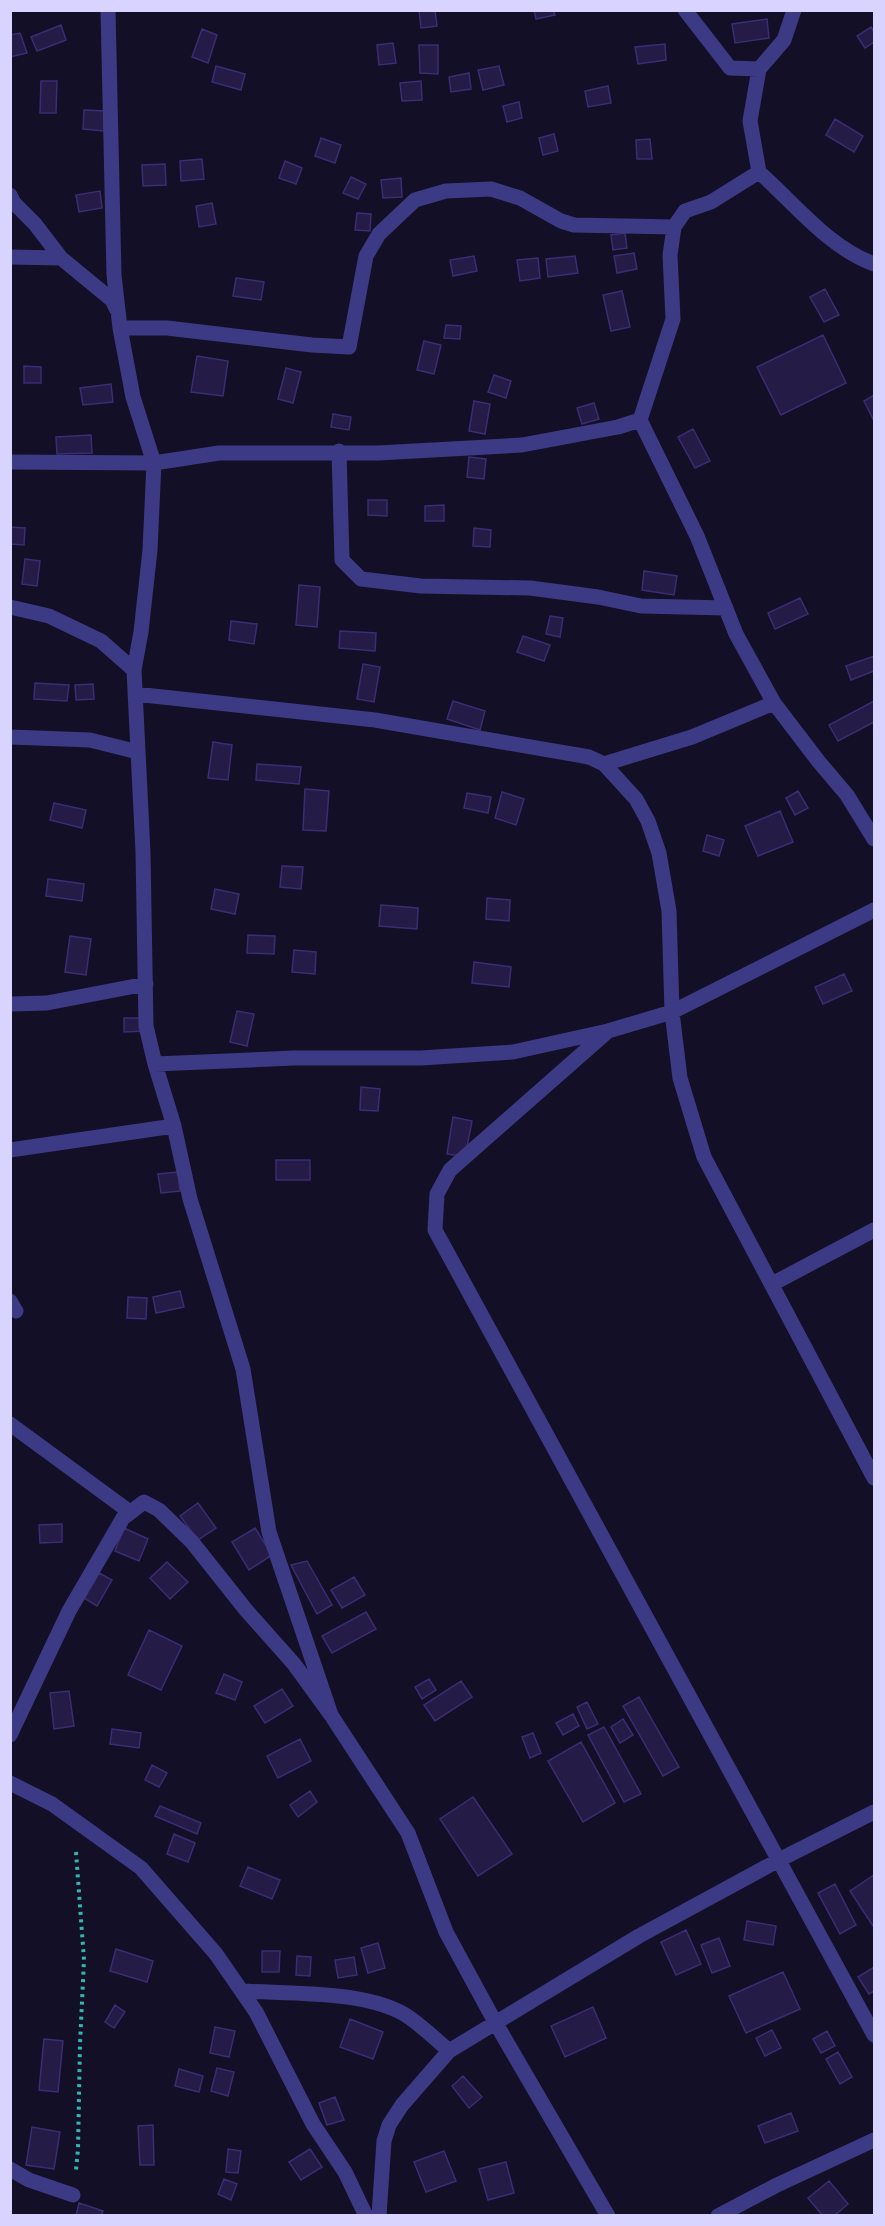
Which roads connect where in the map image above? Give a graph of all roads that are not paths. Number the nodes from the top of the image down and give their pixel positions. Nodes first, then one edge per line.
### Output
1 (108, 10) edge
2 (685, 10) edge
3 (794, 10) edge
4 (759, 69) junction
5 (759, 172) junction
6 (10, 195) edge
7 (674, 227) junction
8 (10, 257) edge
9 (60, 258) junction
10 (874, 264) edge
11 (118, 311) junction
12 (120, 328) junction
13 (639, 420) junction
14 (339, 451) junction
15 (10, 462) edge
16 (154, 463) junction
17 (10, 608) edge
18 (726, 608) junction
19 (135, 670) junction
20 (135, 694) junction
21 (774, 703) junction
22 (10, 737) edge
23 (138, 752) junction
24 (604, 764) junction
25 (874, 839) edge
26 (874, 910) edge
27 (146, 984) junction
28 (10, 1004) edge
29 (672, 1012) junction
30 (608, 1031) junction
31 (155, 1064) junction
32 (174, 1126) junction
33 (10, 1150) edge
34 (874, 1230) edge
35 (772, 1284) junction
36 (10, 1424) edge
37 (874, 1478) edge
38 (130, 1512) junction
39 (331, 1715) junction
40 (10, 1735) edge
41 (10, 1783) edge
42 (874, 1812) edge
43 (779, 1860) junction
44 (242, 1991) junction
45 (495, 2022) junction
46 (874, 2035) edge
47 (449, 2051) junction
48 (874, 2140) edge
49 (10, 2169) edge
50 (73, 2195) road end
51 (366, 2216) edge
52 (378, 2216) edge
53 (608, 2216) edge
54 (718, 2216) edge

1 - 11 street
2 - 4 street
3 - 4 street
4 - 5 street
5 - 7 street
5 - 10 street
6 - 9 street
7 - 12 street
7 - 13 street
8 - 9 street
9 - 11 street
11 - 12 street
12 - 16 street
13 - 14 street
13 - 18 street
14 - 16 street
14 - 18 street
15 - 16 street
16 - 19 street
17 - 19 street
18 - 21 street
19 - 20 street
20 - 23 street
20 - 24 street
21 - 24 street
21 - 25 street
22 - 23 street
23 - 27 street
24 - 29 street
26 - 29 street
27 - 28 street
27 - 31 street
29 - 30 street
29 - 35 street
30 - 31 street
30 - 43 street
31 - 32 street
32 - 33 street
32 - 39 street
34 - 35 street
35 - 37 street
36 - 38 street
38 - 39 street
38 - 40 street
39 - 45 street
41 - 44 street
42 - 43 street
43 - 45 street
43 - 46 street
44 - 47 street
44 - 51 street
45 - 47 street
45 - 53 street
47 - 52 street
48 - 54 street
49 - 50 street

